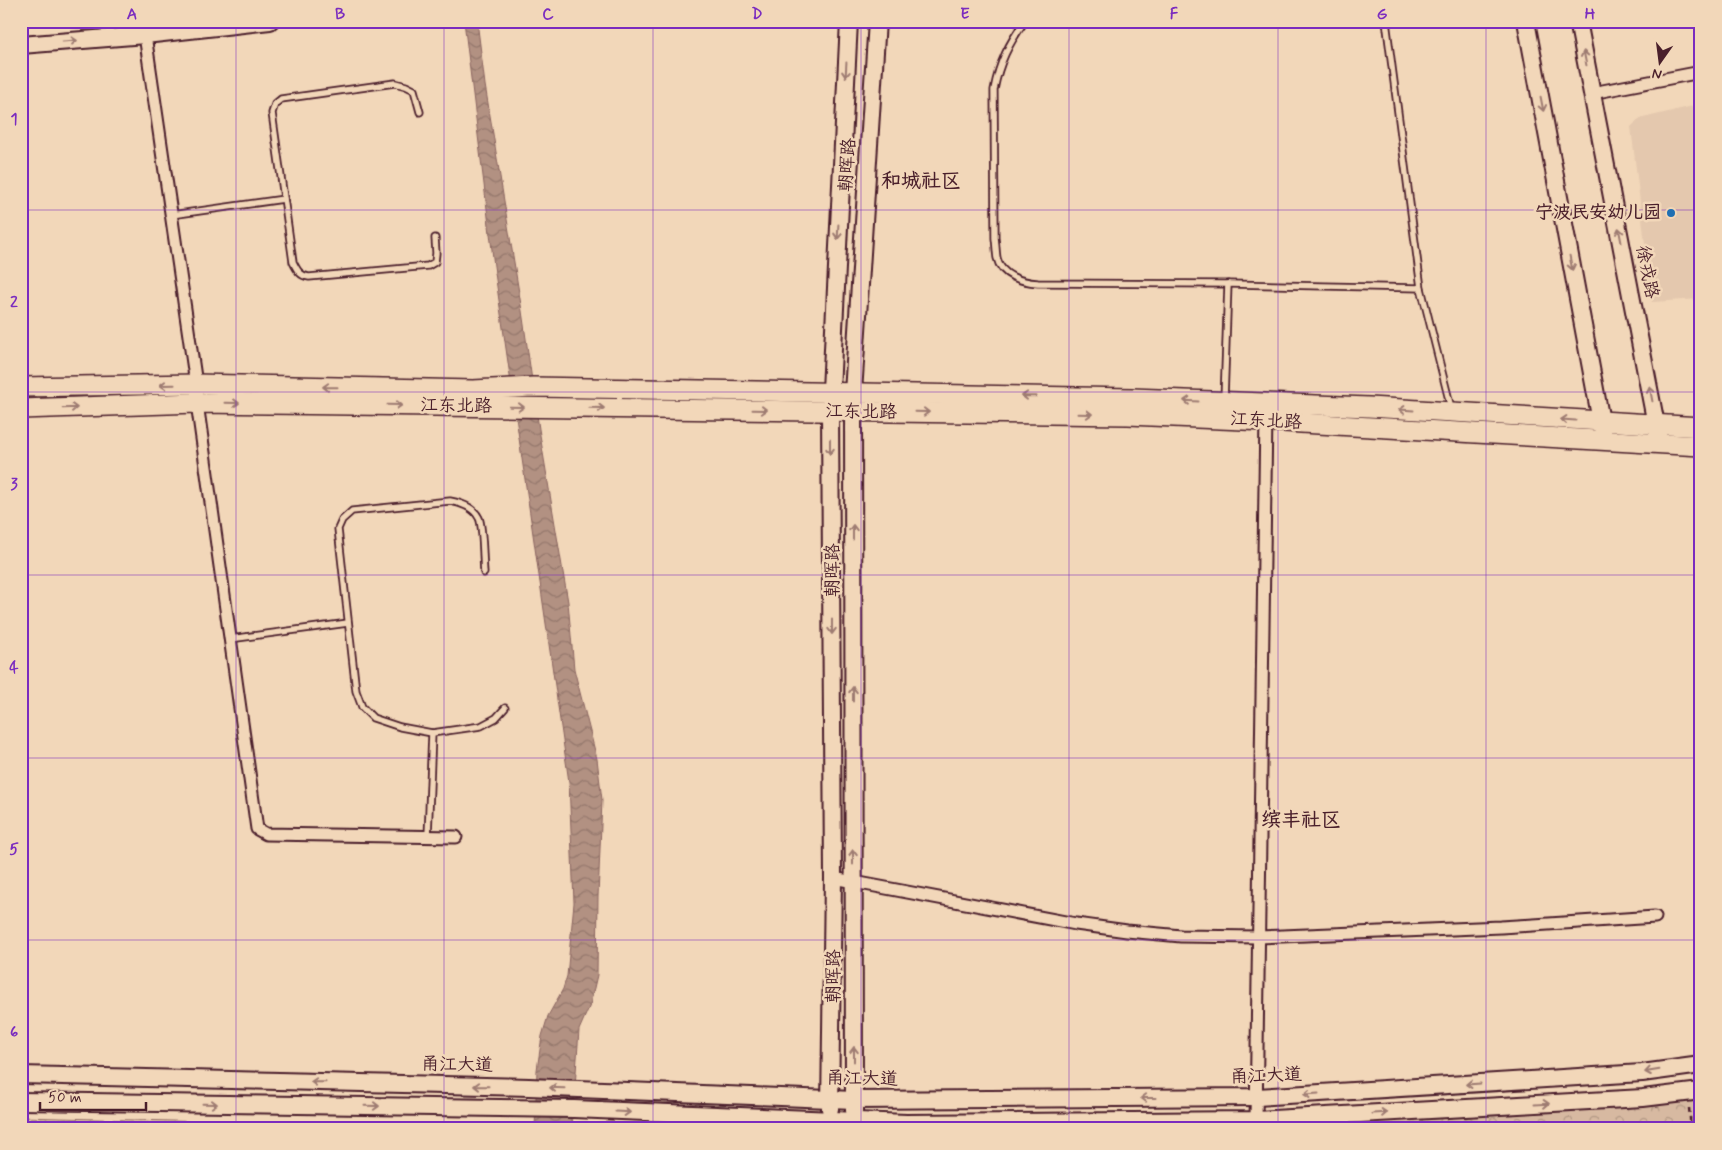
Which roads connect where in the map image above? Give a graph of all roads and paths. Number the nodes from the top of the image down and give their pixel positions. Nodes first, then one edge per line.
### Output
1 (270, 21) edge
2 (849, 21) edge
3 (877, 21) edge
4 (1024, 21) edge
5 (1386, 21) edge
6 (1526, 21) edge
7 (1578, 21) edge
8 (145, 35) junction
9 (21, 45) edge
10 (1701, 72) edge
11 (1592, 94) junction
12 (420, 112) dead end
13 (284, 199) junction
14 (171, 215) junction
15 (435, 238) dead end
16 (1228, 284) junction
17 (1421, 288) junction
18 (196, 384) junction
19 (21, 387) edge
20 (830, 392) junction
21 (853, 393) junction
22 (485, 398) junction
23 (1224, 402) junction
24 (197, 403) junction
25 (21, 409) edge
26 (830, 411) junction
27 (853, 411) junction
28 (1266, 412) junction
29 (1452, 413) junction
30 (1701, 427) edge
31 (1602, 431) junction
32 (1658, 433) junction
33 (1701, 446) edge
34 (484, 574) dead end
35 (348, 623) junction
36 (230, 640) junction
37 (505, 708) dead end
38 (432, 733) junction
39 (428, 837) junction
40 (456, 838) dead end
41 (833, 878) junction
42 (853, 881) junction
43 (1655, 917) dead end
44 (1259, 937) junction
45 (1701, 1065) edge
46 (21, 1075) edge
47 (1694, 1092) edge
48 (1257, 1097) junction
49 (830, 1099) junction
50 (854, 1100) junction
51 (21, 1101) edge
52 (829, 1119) junction
53 (853, 1120) junction
54 (1256, 1120) junction
55 (1691, 1129) edge

1 - 8 main road
2 -> 20 main road, 朝晖路
3 - 21 main road, 朝晖路
4 - 16 lane
5 - 17 lane
6 -> 31 main road
11 -> 7 main road, 徐戎路
9 -> 8 main road
8 - 14 street
10 - 11 street
32 -> 11 main road, 徐戎路
12 - 13 lane
13 - 14 lane
13 - 15 lane
14 - 18 street
16 - 17 lane
16 - 23 lane
17 - 29 lane
18 -> 19 main road, 江东北路
22 -> 18 main road, 江东北路
18 - 24 street
20 - 21 main road, 江东北路
20 - 22 main road, 江东北路
20 - 26 main road, 朝晖路
23 -> 21 main road, 江东北路
21 - 27 main road, 朝晖路
24 -> 22 main road, 江东北路
22 -> 26 main road, 江东北路
23 - 28 main road, 江东北路
25 -> 24 main road, 江东北路
24 - 36 street
26 - 27 main road, 江东北路
26 -> 41 main road, 朝晖路
27 -> 28 main road, 江东北路
42 -> 27 main road, 朝晖路
29 -> 28 main road, 江东北路
28 - 31 main road, 江东北路
28 - 44 street
31 -> 29 main road, 江东北路
30 - 32 main road, 江东北路
31 - 32 main road, 江东北路
32 - 33 main road, 江东北路
34 - 35 lane
35 - 36 lane
35 - 38 lane
36 - 39 street
37 - 38 lane
38 - 39 lane
39 - 40 street
41 - 42 street
41 - 49 main road, 朝晖路
42 - 44 street
50 -> 42 main road, 朝晖路
43 - 44 street
44 - 48 street
45 -> 48 main road, 甬江大道
49 -> 46 main road, 甬江大道
54 -> 47 main road
47 - 55 path
48 -> 50 main road, 甬江大道
48 - 54 street
49 - 50 main road, 甬江大道
49 - 52 main road, 朝晖路
50 - 53 main road, 朝晖路
51 -> 52 main road
52 - 53 main road
53 - 54 main road

